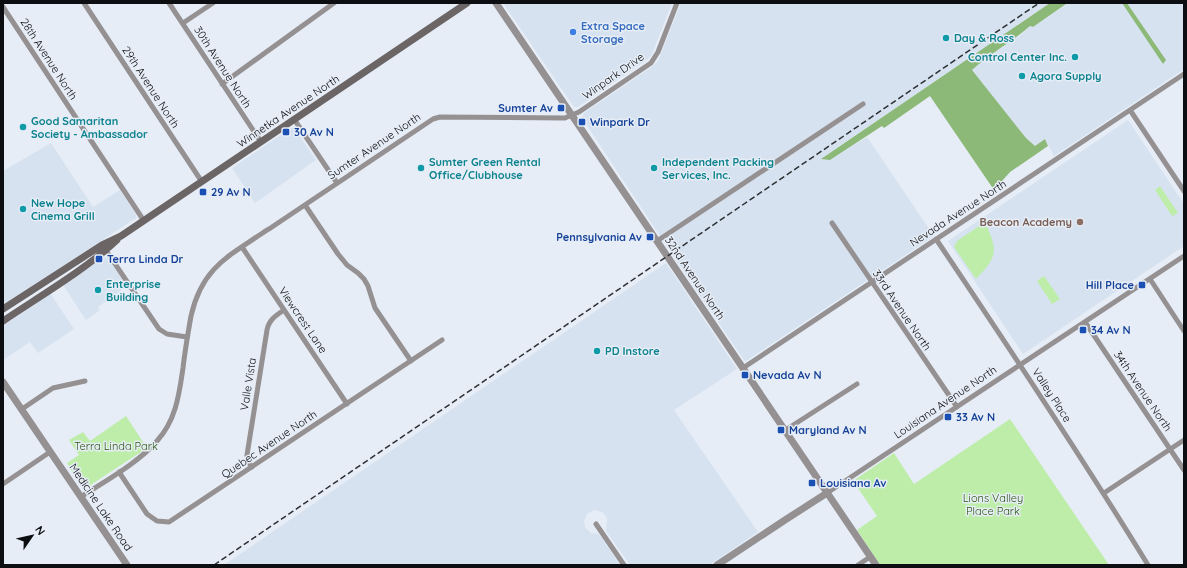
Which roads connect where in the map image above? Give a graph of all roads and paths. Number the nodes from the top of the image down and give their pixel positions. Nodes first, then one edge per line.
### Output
1 (84, 3) edge
2 (169, 3) edge
3 (213, 3) edge
4 (334, 3) edge
5 (467, 3) edge
6 (496, 3) edge
7 (677, 3) edge
8 (3, 7) edge
9 (183, 23) junction
10 (1184, 74) edge
11 (222, 84) junction
12 (863, 104) dead end
13 (1130, 110) junction
14 (572, 115) junction
15 (294, 119) junction
16 (261, 142) junction
17 (202, 182) junction
18 (337, 183) junction
19 (1184, 192) edge
20 (305, 205) junction
21 (144, 221) junction
22 (832, 223) dead end
23 (936, 239) junction
24 (657, 241) junction
25 (242, 247) junction
26 (104, 248) junction
27 (1184, 256) edge
28 (1150, 279) junction
29 (872, 282) junction
30 (3, 309) edge
31 (284, 310) junction
32 (3, 321) edge
33 (1085, 322) junction
34 (1184, 331) edge
35 (187, 337) junction
36 (442, 340) dead end
37 (411, 361) junction
38 (1021, 365) junction
39 (743, 368) junction
40 (85, 381) dead end
41 (3, 382) edge
42 (857, 384) dead end
43 (347, 404) junction
44 (957, 407) junction
45 (22, 409) junction
46 (784, 430) junction
47 (1184, 440) edge
48 (1170, 450) junction
49 (50, 452) junction
50 (252, 467) junction
51 (1184, 470) edge
52 (118, 472) junction
53 (3, 484) edge
54 (1104, 493) junction
55 (827, 494) junction
56 (81, 497) junction
57 (596, 524) dead end
58 (870, 557) junction
59 (126, 565) edge
60 (624, 565) edge
61 (717, 565) edge
62 (858, 565) edge
63 (876, 565) edge
64 (1148, 565) edge

1 - 17 street, 29th Avenue North
2 - 9 street, 30th Avenue North
3 - 9 street
4 - 11 street
5 - 15 main road, Winnetka Avenue North
6 - 14 street, 32nd Avenue North
7 - 14 street, Winpark Drive
8 - 21 street, 28th Avenue North
9 - 11 street, 30th Avenue North
10 - 13 street, Nevada Avenue North
11 - 16 street, 30th Avenue North
12 - 24 street
13 - 19 street
13 - 23 street, Nevada Avenue North
14 - 18 street, Sumter Avenue North
14 - 24 street, 32nd Avenue North
15 - 16 main road, Winnetka Avenue North
15 - 18 street
16 - 17 main road, Winnetka Avenue North
17 - 21 main road, Winnetka Avenue North
18 - 20 street, Sumter Avenue North
20 - 25 street, Sumter Avenue North
20 - 37 street
21 - 26 main road, Winnetka Avenue North
22 - 29 street, 33rd Avenue North
23 - 29 street, Nevada Avenue North
23 - 38 street, Valley Place
24 - 39 street, 32nd Avenue North
25 - 31 street, Viewcrest Lane
25 - 35 street, Sumter Avenue North
26 - 30 main road, Winnetka Avenue North
26 - 32 main road, Winnetka Avenue North
26 - 35 street
27 - 28 street, Louisiana Avenue North
28 - 33 street, Louisiana Avenue North
28 - 34 street
29 - 39 street, Nevada Avenue North
29 - 44 street, 33rd Avenue North
31 - 43 street, Viewcrest Lane
31 - 50 street, Valle Vista
33 - 38 street, Louisiana Avenue North
33 - 48 street, 34th Avenue North
35 - 52 street, Sumter Avenue North
36 - 37 street, Quebec Avenue North
37 - 43 street, Quebec Avenue North
38 - 44 street, Louisiana Avenue North
38 - 54 street, Valley Place
39 - 46 street, 32nd Avenue North
40 - 45 street
41 - 45 street, Medicine Lake Road
42 - 46 street
43 - 50 street, Quebec Avenue North
44 - 55 street, Louisiana Avenue North
45 - 49 street, Medicine Lake Road
46 - 55 street, 32nd Avenue North
47 - 48 street
48 - 51 street, 34th Avenue North
48 - 54 street
49 - 53 street
49 - 56 street, Medicine Lake Road
50 - 52 street, Quebec Avenue North
52 - 56 street, Sumter Avenue North
54 - 64 street, Valley Place
55 - 58 street, 32nd Avenue North
55 - 61 street, Louisiana Avenue North
56 - 59 street, Medicine Lake Road
57 - 60 street
58 - 62 street
58 - 63 street, 32nd Avenue North

